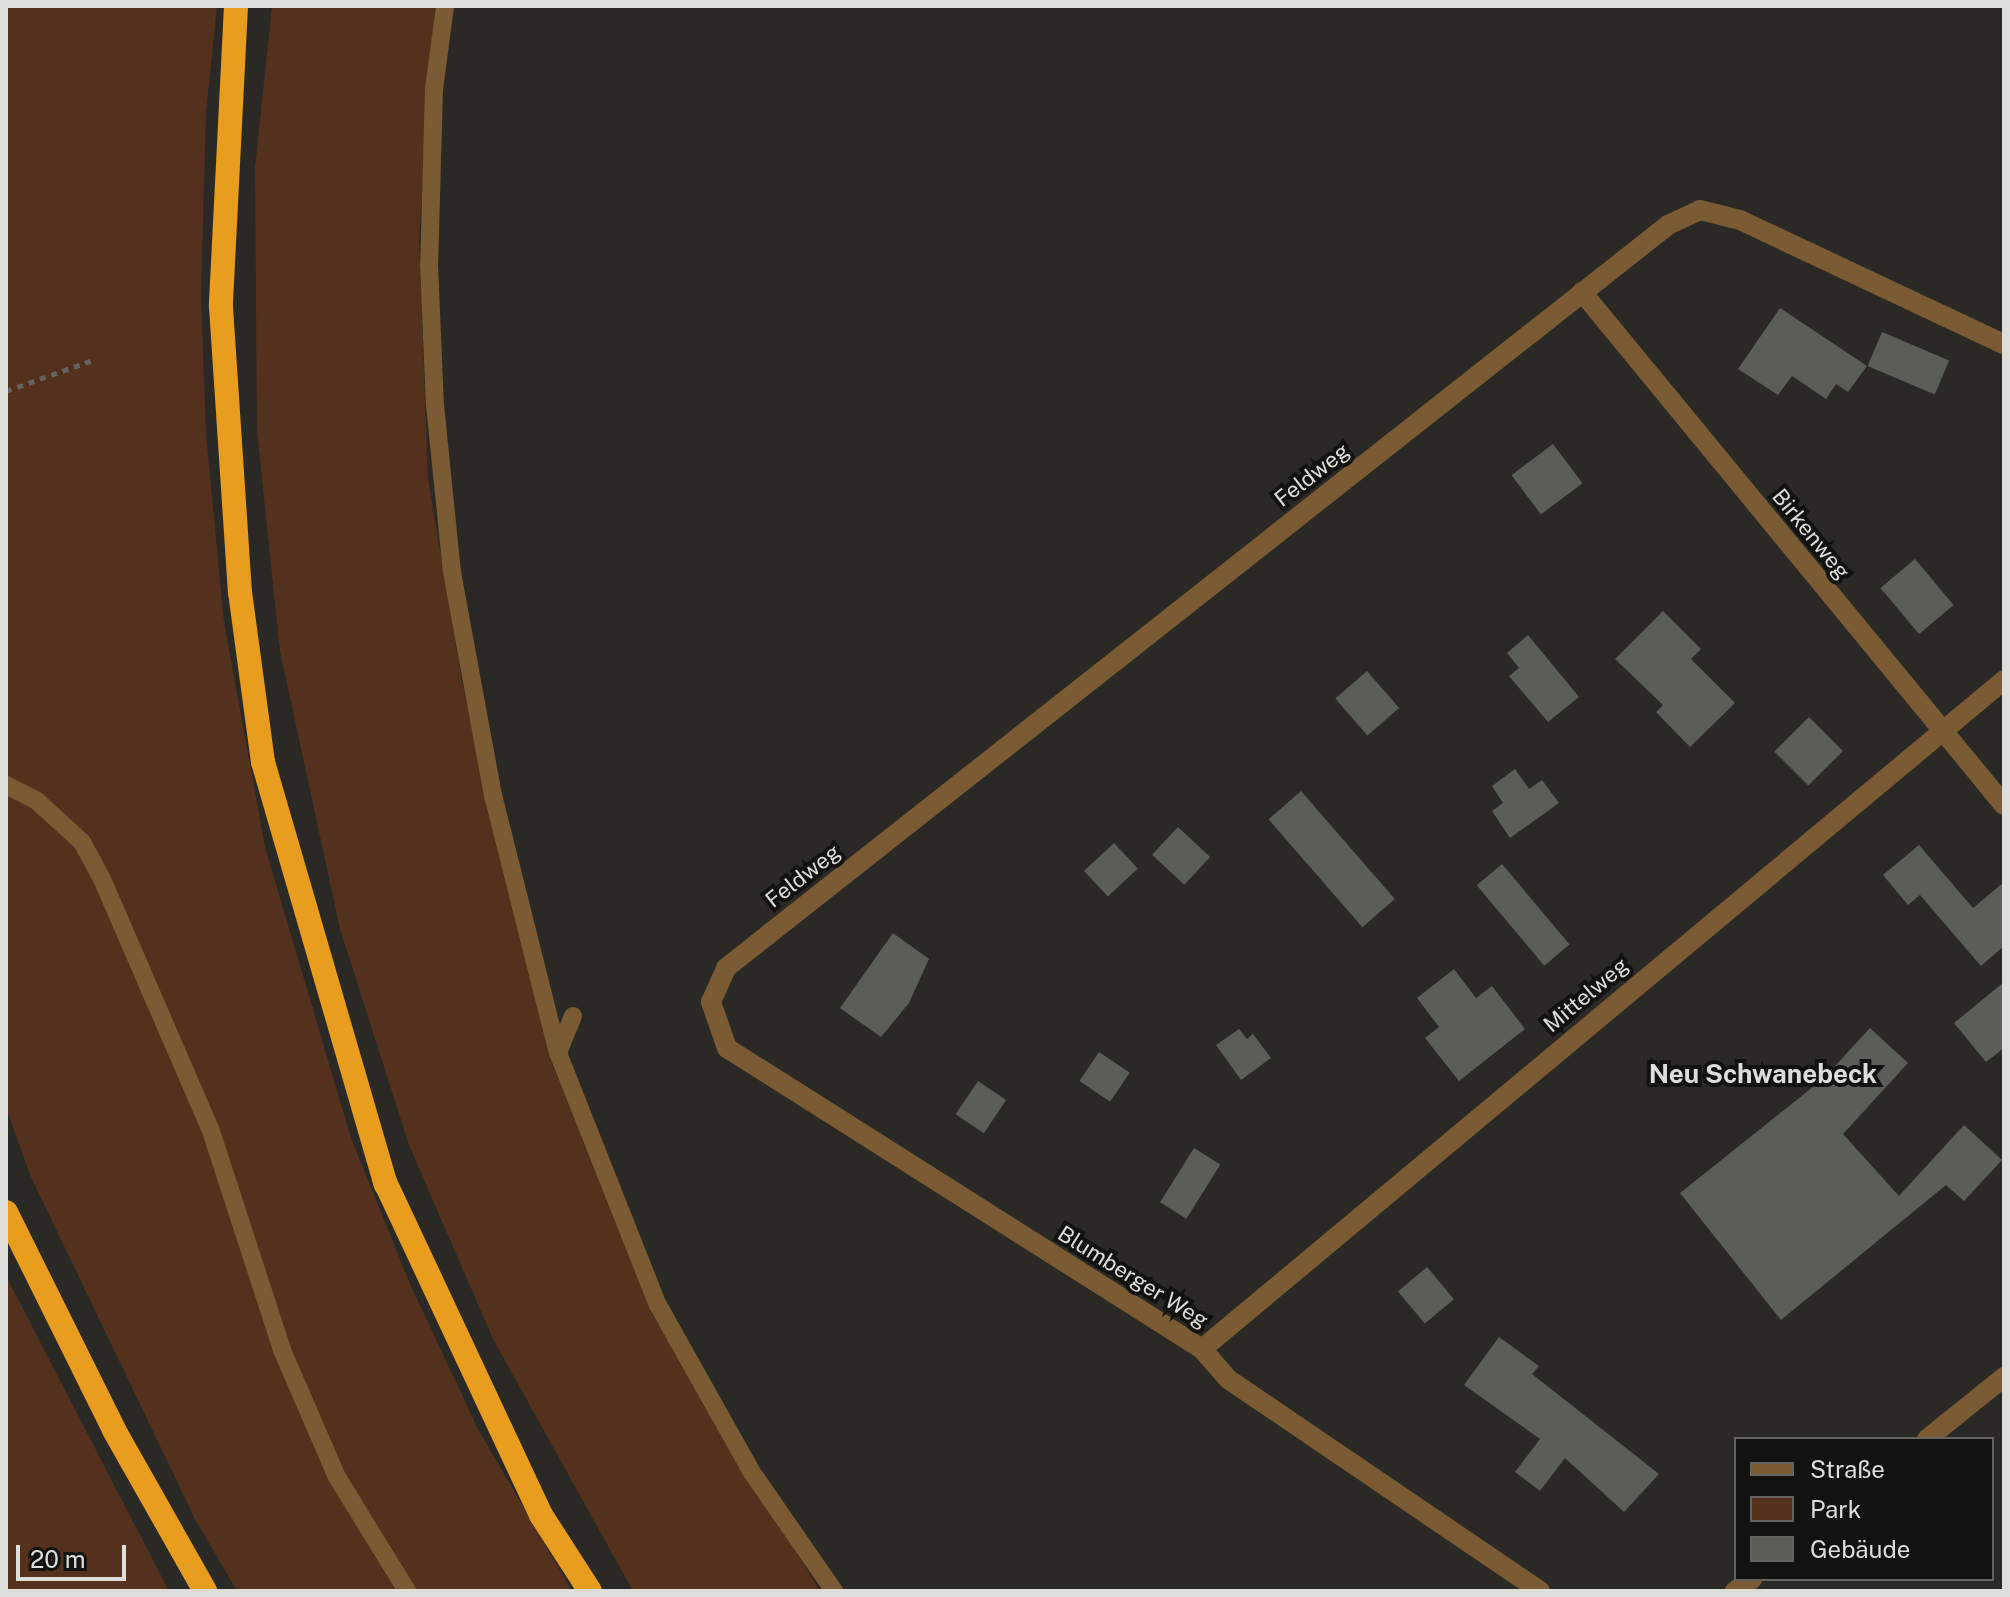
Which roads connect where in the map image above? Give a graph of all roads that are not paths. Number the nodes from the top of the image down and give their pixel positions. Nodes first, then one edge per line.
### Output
1 (236, 6) edge
2 (445, 6) edge
3 (1582, 292) junction
4 (2004, 344) edge
5 (2004, 680) edge
6 (1939, 730) junction
7 (6, 785) edge
8 (2004, 805) edge
9 (711, 1002) joint
10 (573, 1016) dead end
11 (558, 1053) junction
12 (6, 1212) edge
13 (1202, 1349) junction
14 (2004, 1377) edge
15 (1929, 1437) edge
16 (205, 1591) edge
17 (407, 1591) edge
18 (590, 1591) edge
19 (834, 1591) edge
20 (1540, 1591) edge

1 - 18 highway
2 - 11 lane
3 - 4 street, Feldweg
3 - 6 street, Birkenweg
3 - 9 street, Feldweg
5 - 6 street, Mittelweg
6 - 8 street, Birkenweg
6 - 13 street, Mittelweg
7 - 17 lane
9 - 13 street, Blumberger Weg
10 - 11 lane
11 - 19 lane
12 - 16 highway
13 - 20 street, Blumberger Weg
14 - 15 street

